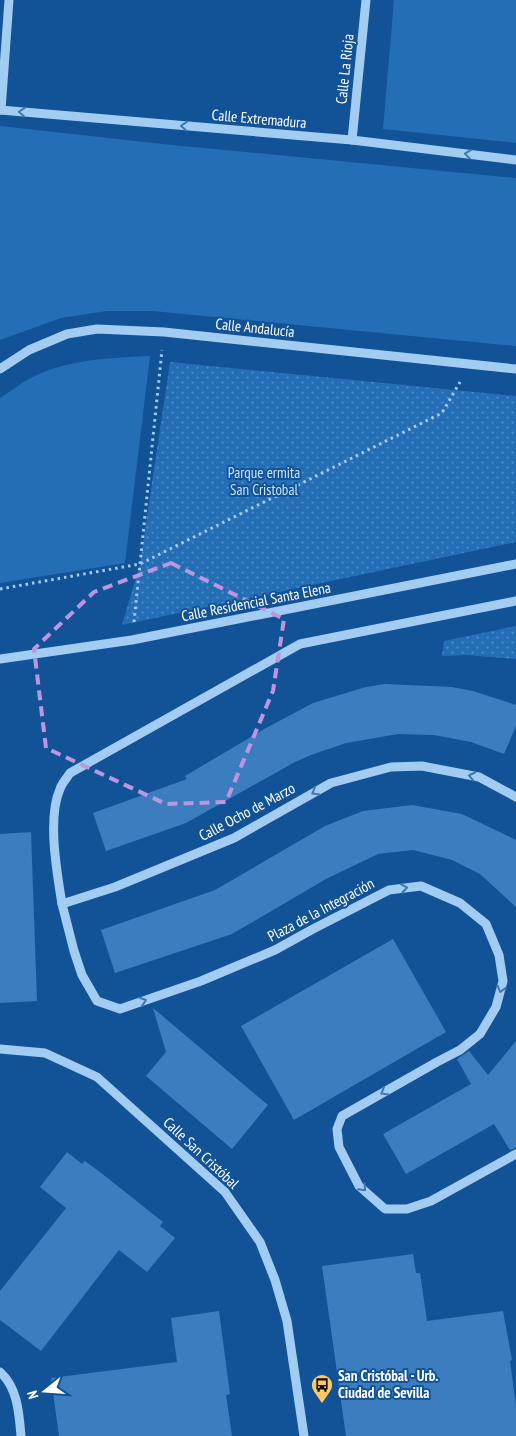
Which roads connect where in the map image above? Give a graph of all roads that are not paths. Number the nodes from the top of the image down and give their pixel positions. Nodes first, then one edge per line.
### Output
1 (9, 0) edge
2 (366, 0) edge
3 (0, 110) edge
4 (352, 140) junction
5 (516, 160) edge
6 (0, 369) edge
7 (516, 369) edge
8 (516, 564) edge
9 (516, 601) edge
10 (0, 659) edge
11 (516, 796) edge
12 (62, 904) junction
13 (0, 1049) edge
14 (516, 1154) edge
15 (0, 1372) edge
16 (21, 1436) edge
17 (304, 1436) edge

1 - 3 street
2 - 4 street, Calle La Rioja
4 -> 3 street, Calle Extremadura
5 -> 4 street, Calle Extremadura
6 - 7 street, Calle Andalucía
8 - 10 street, Calle Residencial Santa Elena
9 - 12 street
11 -> 12 street, Calle Ocho de Marzo
12 -> 14 street, Plaza de la Integración
13 - 17 street, Calle San Cristóbal
15 - 16 street

